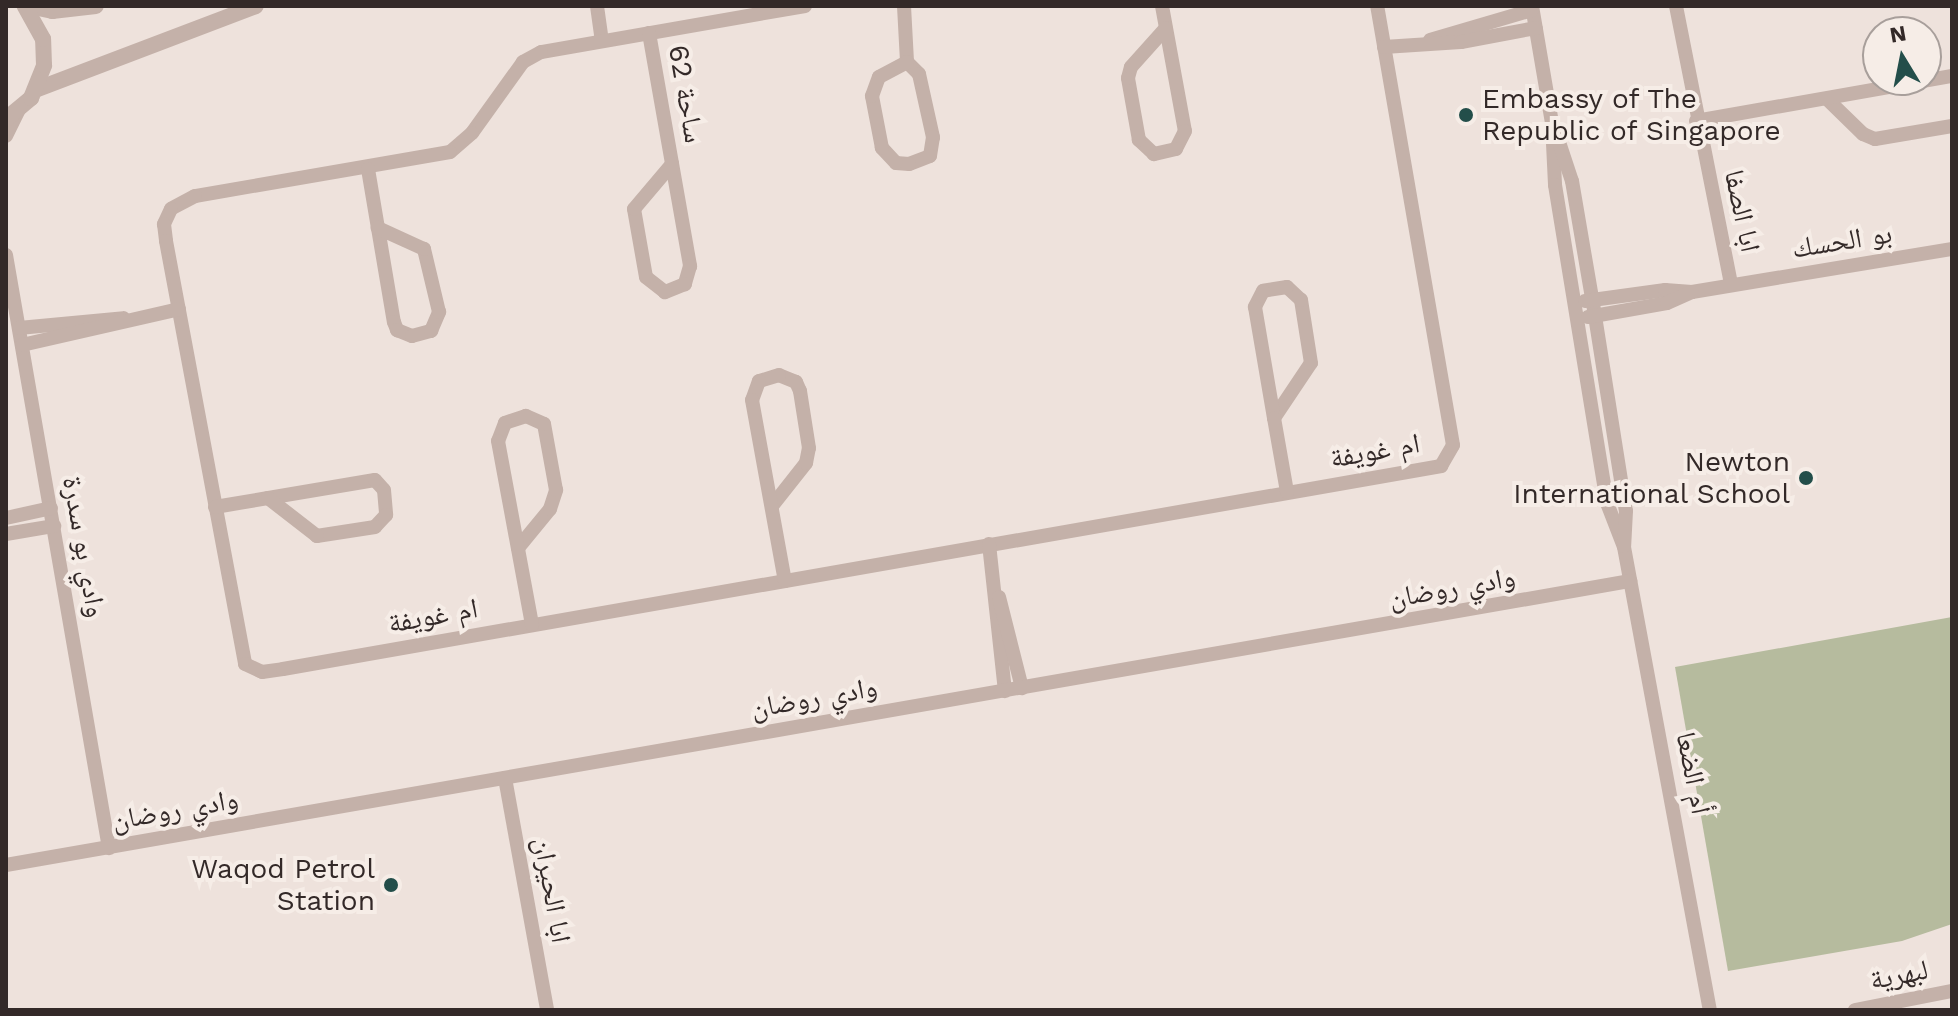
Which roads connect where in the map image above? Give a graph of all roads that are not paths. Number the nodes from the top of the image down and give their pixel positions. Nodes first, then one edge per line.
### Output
1 (27, 6) edge
2 (96, 6) edge
3 (256, 6) edge
4 (597, 6) edge
5 (805, 6) edge
6 (904, 6) edge
7 (1162, 6) edge
8 (1377, 6) edge
9 (1676, 6) edge
10 (1532, 8) edge
11 (772, 9) edge
12 (1166, 28) junction
13 (1536, 28) junction
14 (649, 33) junction
15 (1429, 40) junction
16 (602, 41) junction
17 (1384, 47) junction
18 (907, 62) junction
19 (1952, 76) edge
20 (35, 90) junction
21 (1827, 99) junction
22 (12, 115) edge
23 (1696, 121) junction
24 (1552, 123) junction
25 (1952, 126) edge
26 (6, 136) edge
27 (672, 164) junction
28 (368, 169) junction
29 (378, 228) junction
30 (1952, 249) edge
31 (6, 255) edge
32 (1731, 285) junction
33 (1692, 292) junction
34 (1592, 300) junction
35 (1575, 302) junction
36 (179, 309) junction
37 (1595, 316) junction
38 (129, 319) junction
39 (1578, 319) junction
40 (19, 328) junction
41 (22, 345) junction
42 (1274, 418) junction
43 (1287, 492) junction
44 (268, 498) junction
45 (772, 506) junction
46 (215, 507) junction
47 (51, 508) junction
48 (6, 518) edge
49 (54, 526) junction
50 (6, 534) edge
51 (989, 544) junction
52 (1624, 547) junction
53 (518, 548) junction
54 (785, 581) junction
55 (1630, 581) junction
56 (997, 593) junction
57 (532, 625) junction
58 (1022, 688) junction
59 (1005, 691) junction
60 (505, 778) junction
61 (109, 848) junction
62 (6, 865) edge
63 (1952, 991) edge
64 (547, 1010) edge
65 (1710, 1010) edge
66 (1855, 1010) edge

1 - 2 street
1 - 20 street
3 - 20 street
4 - 16 street
5 - 11 street, ام غويفة
6 - 18 street
7 - 12 street
8 - 17 street, ام غويفة
9 - 23 street, ابا الصفا
10 - 13 street, أم الضعا
10 - 15 street
11 - 14 street, ام غويفة
12 - 12 street
13 - 15 street
13 - 24 street, أم الضعا
14 - 16 street, ام غويفة
14 - 27 street, ساحة 62
15 - 17 street
16 - 28 street, ام غويفة
17 - 43 street, ام غويفة
18 - 18 street
19 - 21 street
20 - 22 street
21 - 23 street
21 - 25 street
22 - 26 street
23 - 32 street, ابا الصفا
24 - 34 street, أم الضعا
24 - 35 street, أم الضعا
27 - 27 street, ساحة 62
28 - 29 street
28 - 36 street, ام غويفة
29 - 29 street
30 - 32 street, بو الحسك
31 - 40 street, وادي بو سدرة
32 - 33 street, بو الحسك
33 - 34 street, بو الحسك
33 - 37 street, بو الحسك
34 - 35 street, بو الحسك
34 - 37 street, أم الضعا
35 - 39 street, أم الضعا
36 - 38 street
36 - 46 street, ام غويفة
37 - 39 street, بو الحسك
37 - 52 street, أم الضعا
38 - 40 street
38 - 41 street
39 - 52 street, أم الضعا
40 - 41 street, وادي بو سدرة
41 - 47 street, وادي بو سدرة
42 - 42 street
42 - 43 street
43 - 51 street, ام غويفة
44 - 44 street
44 - 46 street
45 - 45 street
45 - 54 street
46 - 57 street, ام غويفة
47 - 48 street
47 - 49 street, وادي بو سدرة
49 - 50 street
49 - 61 street, وادي بو سدرة
51 - 54 street, ام غويفة
51 - 56 street
52 - 55 street, أم الضعا
53 - 53 street
53 - 57 street
54 - 57 street, ام غويفة
55 - 58 street, وادي روضان
55 - 65 street, أم الضعا
56 - 58 street
56 - 59 street
58 - 59 street, وادي روضان
59 - 60 street, وادي روضان
60 - 61 street, وادي روضان
60 - 64 street, ابا الحيران
61 - 62 street, وادي روضان
63 - 66 street, لبهرية

